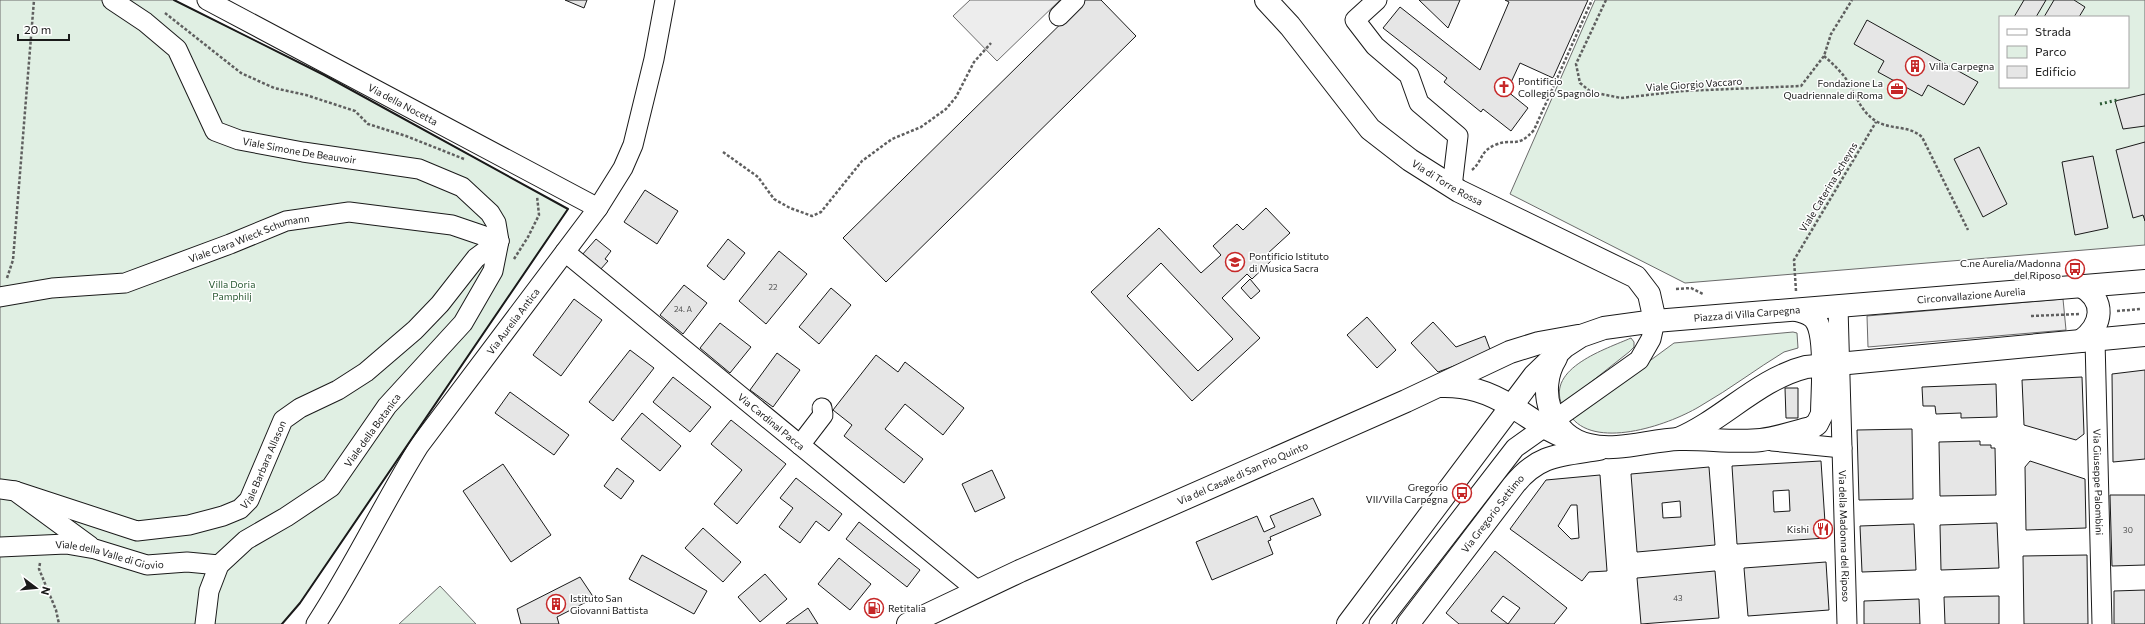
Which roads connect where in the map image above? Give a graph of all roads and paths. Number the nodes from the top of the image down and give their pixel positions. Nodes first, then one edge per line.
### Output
1 (34, 0) edge
2 (112, 0) edge
3 (207, 0) edge
4 (665, 0) edge
5 (1075, 0) edge
6 (1266, 0) edge
7 (1377, 0) edge
8 (1592, 0) edge
9 (1606, 0) edge
10 (1852, 0) edge
11 (159, 9) dead end
12 (1059, 16) dead end
13 (992, 43) dead end
14 (1824, 56) junction
15 (1876, 122) junction
16 (723, 152) dead end
17 (471, 162) dead end
18 (1455, 189) junction
19 (532, 193) dead end
20 (598, 208) junction
21 (1968, 230) dead end
22 (499, 241) junction
23 (565, 252) junction
24 (504, 262) junction
25 (6, 279) dead end
26 (2145, 281) edge
27 (2081, 286) junction
28 (1676, 289) dead end
29 (1703, 294) dead end
30 (0, 297) edge
31 (1838, 307) junction
32 (2141, 309) dead end
33 (1797, 310) junction
34 (2110, 312) dead end
35 (2083, 314) dead end
36 (2031, 316) dead end
37 (1655, 321) junction
38 (2145, 335) edge
39 (1572, 341) junction
40 (2088, 341) junction
41 (1831, 363) junction
42 (1440, 386) junction
43 (1511, 406) junction
44 (822, 408) dead end
45 (1549, 424) junction
46 (1678, 439) junction
47 (1761, 440) junction
48 (800, 445) junction
49 (1606, 447) junction
50 (1842, 448) junction
51 (7, 490) edge
52 (46, 545) junction
53 (0, 547) edge
54 (95, 549) junction
55 (219, 565) junction
56 (978, 591) junction
57 (58, 624) edge
58 (205, 624) edge
59 (316, 624) edge
60 (908, 624) edge
61 (1348, 624) edge
62 (1378, 624) edge
63 (1408, 624) edge
64 (1847, 624) edge
65 (2102, 624) edge

1 - 25 path
2 - 22 street, Viale Simone De Beauvoir
3 - 20 street, Via della Nocetta
4 - 20 street, Via Aurelia Antica
5 - 12 street
6 - 18 main road, Via di Torre Rossa
7 - 18 street
8 - 18 path
9 - 14 path, Viale Giorgio Vaccaro
10 - 14 path, Viale Giorgio Vaccaro
11 - 17 path
13 - 16 path
14 - 15 path
15 - 21 path
15 - 33 path, Viale Caterina Scheyns
18 - 37 main road, Via di Torre Rossa
19 - 24 path
20 - 23 street, Via Aurelia Antica
22 - 24 street, Viale Simone De Beauvoir
22 - 30 street, Viale Clara Wieck Schumann
22 - 51 street, Viale Barbara Allason
23 - 48 street, Via Cardinal Pacca
23 - 59 street, Via Aurelia Antica
24 - 55 street, Viale della Botanica
26 - 27 main road, Circonvallazione Aurelia
27 - 31 main road, Circonvallazione Aurelia
27 - 40 main road
28 - 29 path
31 - 33 main road, Circonvallazione Aurelia
31 - 41 street, Piazza di Villa Carpegna
32 - 34 path
33 - 37 main road, Piazza di Villa Carpegna
33 - 41 main road, Piazza di Villa Carpegna
35 - 36 path
37 - 39 main road, Piazza di Villa Carpegna
37 - 45 street
38 - 40 main road
39 - 42 main road, Via del Casale di San Pio Quinto
39 - 43 main road, Piazza di Villa Carpegna
39 - 45 main road
40 - 41 main road
40 - 65 street, Via Giuseppe Palombini
41 - 46 main road, Piazza di Villa Carpegna
41 - 47 main road, Piazza di Villa Carpegna
41 - 50 street, Piazza di Villa Carpegna
42 - 43 main road, Piazza di Villa Carpegna
42 - 56 main road, Via del Casale di San Pio Quinto
43 - 45 main road, Piazza di Villa Carpegna
43 - 61 main road
44 - 48 street
45 - 49 main road, Piazza di Villa Carpegna
45 - 62 street
46 - 47 main road, Piazza di Villa Carpegna
46 - 49 main road, Piazza di Villa Carpegna
47 - 50 street, Piazza di Villa Carpegna
48 - 56 street, Via Cardinal Pacca
49 - 63 main road, Via Gregorio Settimo
50 - 64 street, Via della Madonna del Riposo
51 - 54 street
52 - 53 street, Viale della Valle di Giovio
52 - 54 street, Viale della Valle di Giovio
52 - 57 path
54 - 55 street, Viale della Valle di Giovio
55 - 58 street
56 - 60 main road, Via del Casale di San Pio Quinto

